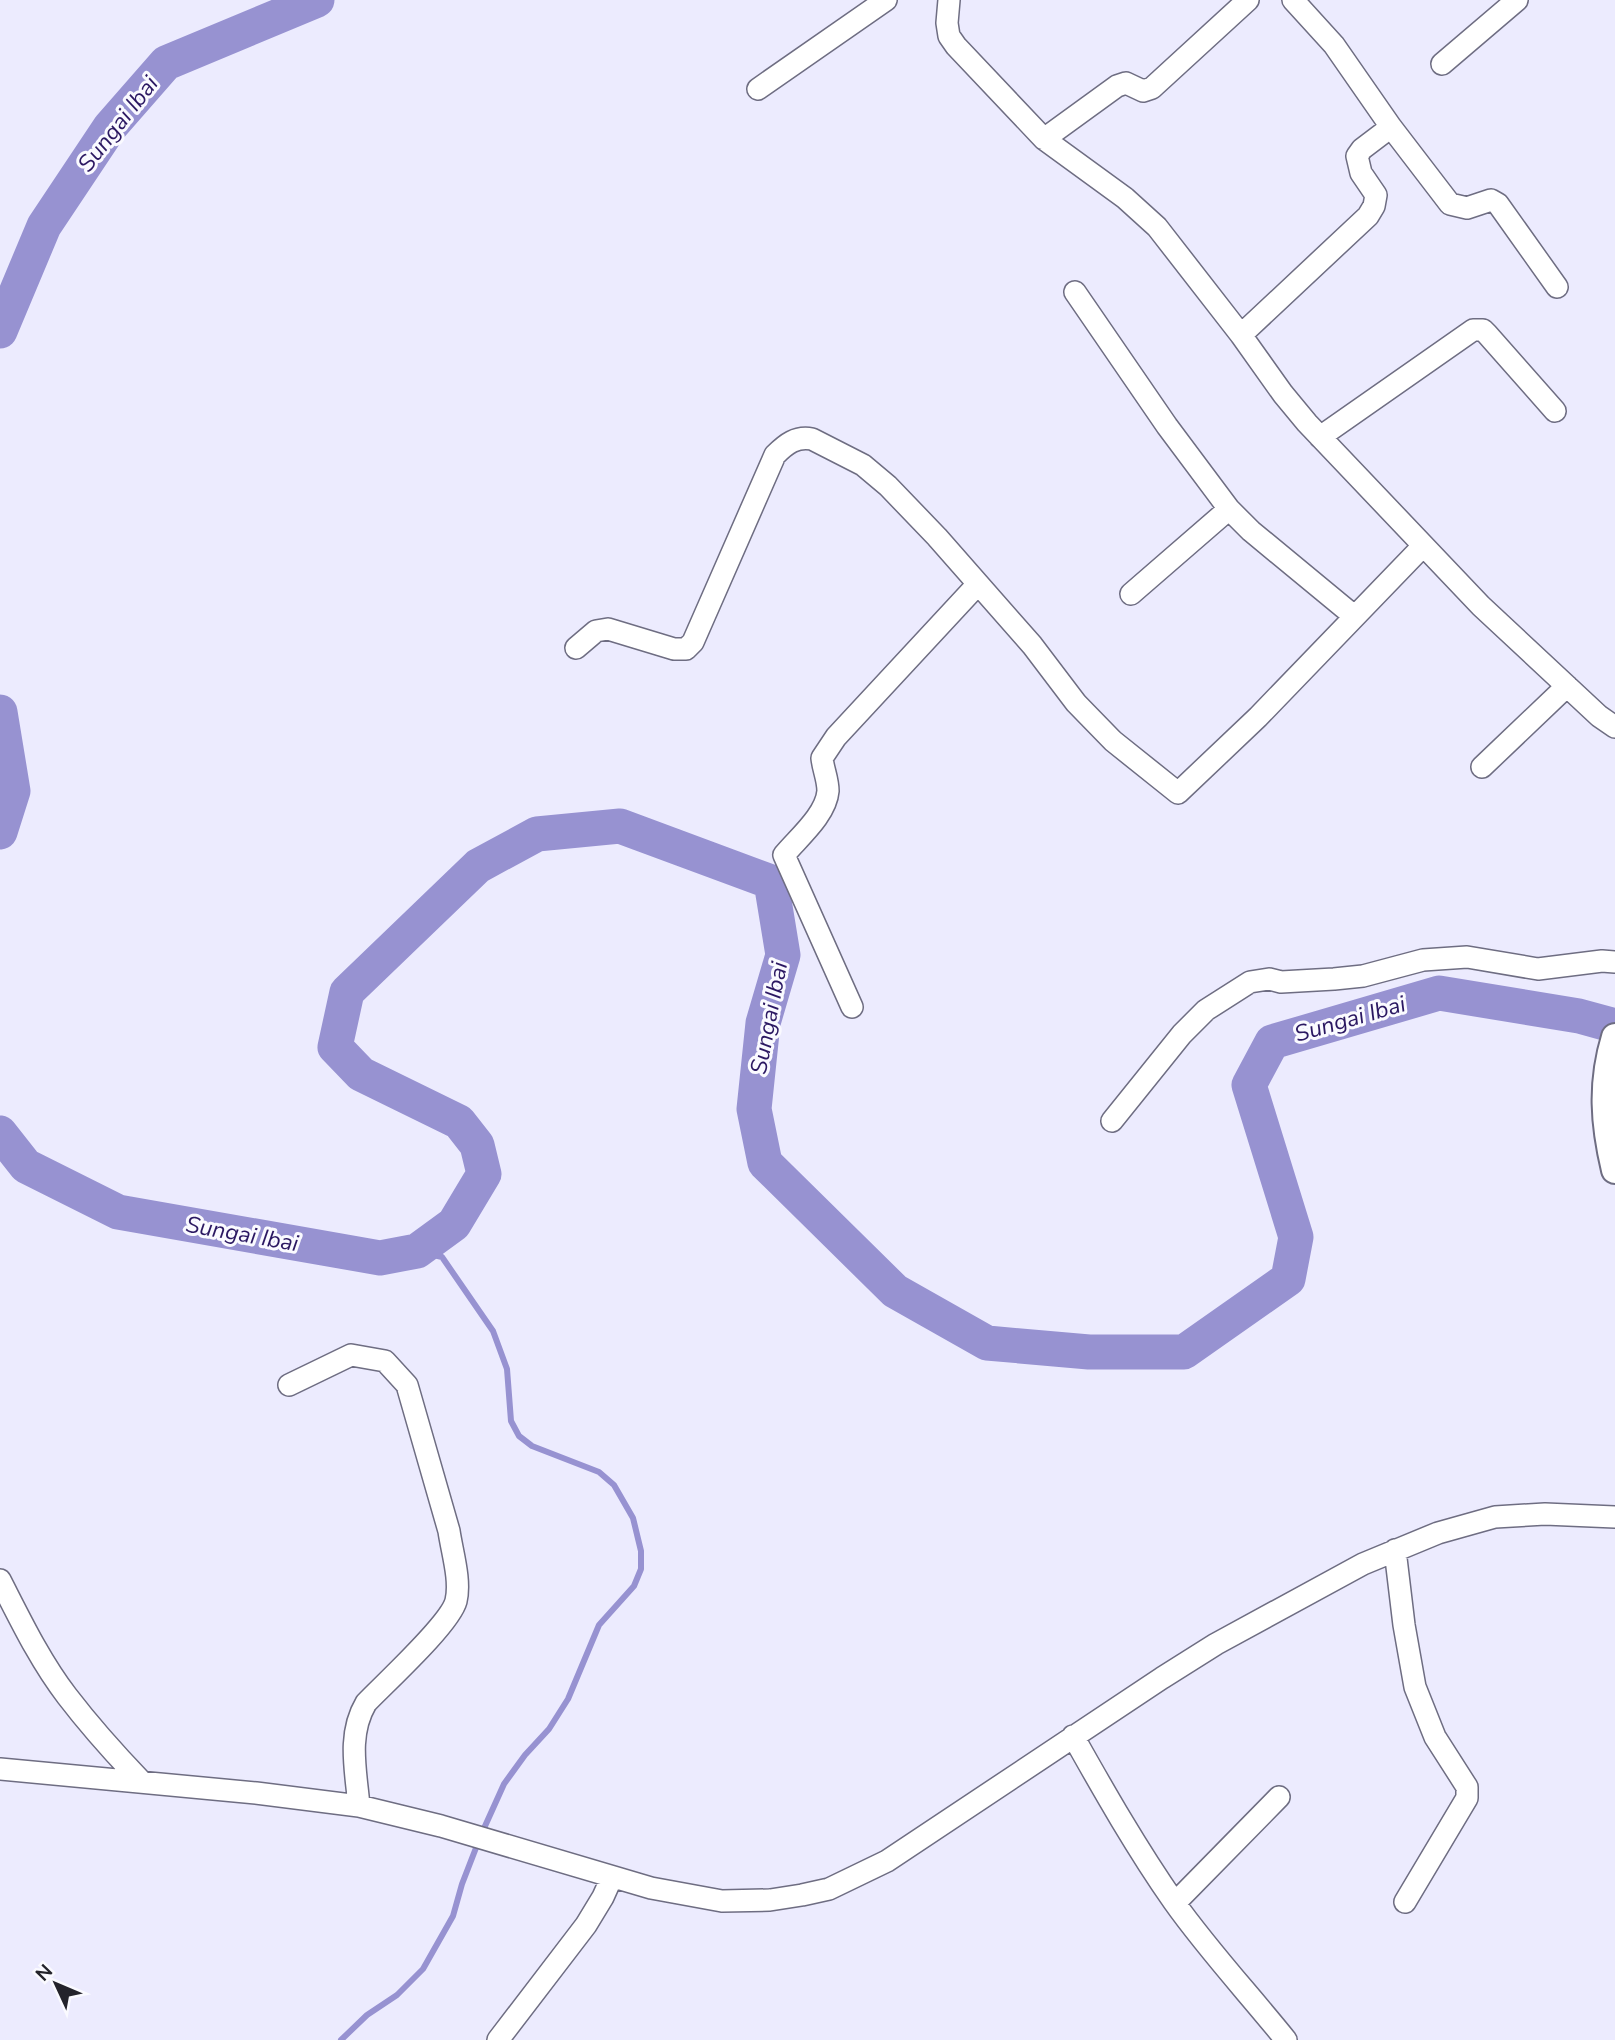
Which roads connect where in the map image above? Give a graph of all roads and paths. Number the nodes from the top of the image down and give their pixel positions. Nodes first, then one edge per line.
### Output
1 (886, 0) edge
2 (948, 0) edge
3 (1248, 0) edge
4 (1293, 0) edge
5 (1517, 0) edge
6 (1442, 64) dead end
7 (758, 89) dead end
8 (1391, 127) junction
9 (1044, 139) junction
10 (1558, 288) dead end
11 (1075, 292) dead end
12 (1241, 335) junction
13 (1555, 411) dead end
14 (1320, 437) junction
15 (1229, 509) junction
16 (1423, 546) junction
17 (978, 584) junction
18 (1131, 594) dead end
19 (1354, 616) junction
20 (576, 648) dead end
21 (1567, 686) junction
22 (1615, 726) edge
23 (1482, 767) dead end
24 (1615, 962) edge
25 (852, 1007) dead end
26 (1611, 1049) edge
27 (1112, 1121) dead end
28 (1615, 1170) edge
29 (289, 1385) dead end
30 (1615, 1517) edge
31 (1395, 1550) junction
32 (0, 1580) edge
33 (1073, 1736) junction
34 (0, 1769) edge
35 (141, 1782) junction
36 (1279, 1797) dead end
37 (359, 1806) junction
38 (612, 1877) junction
39 (1405, 1902) dead end
40 (1175, 1903) junction
41 (498, 2040) edge
42 (1286, 2040) edge

1 - 7 street
2 - 9 street
3 - 9 street
4 - 8 street
5 - 6 street
8 - 10 street
8 - 12 street
9 - 12 street
11 - 15 street
12 - 14 street
13 - 14 street
14 - 16 street
15 - 18 street
15 - 19 street
16 - 19 street
16 - 21 street
17 - 19 street
17 - 20 street
17 - 25 street
21 - 22 street
21 - 23 street
24 - 27 street
26 - 28 main road
29 - 37 street
30 - 31 street
31 - 33 street
31 - 39 street
32 - 35 street
33 - 38 street
33 - 40 street
34 - 35 street
35 - 37 street
36 - 40 street
37 - 38 street
38 - 41 street
40 - 42 street

